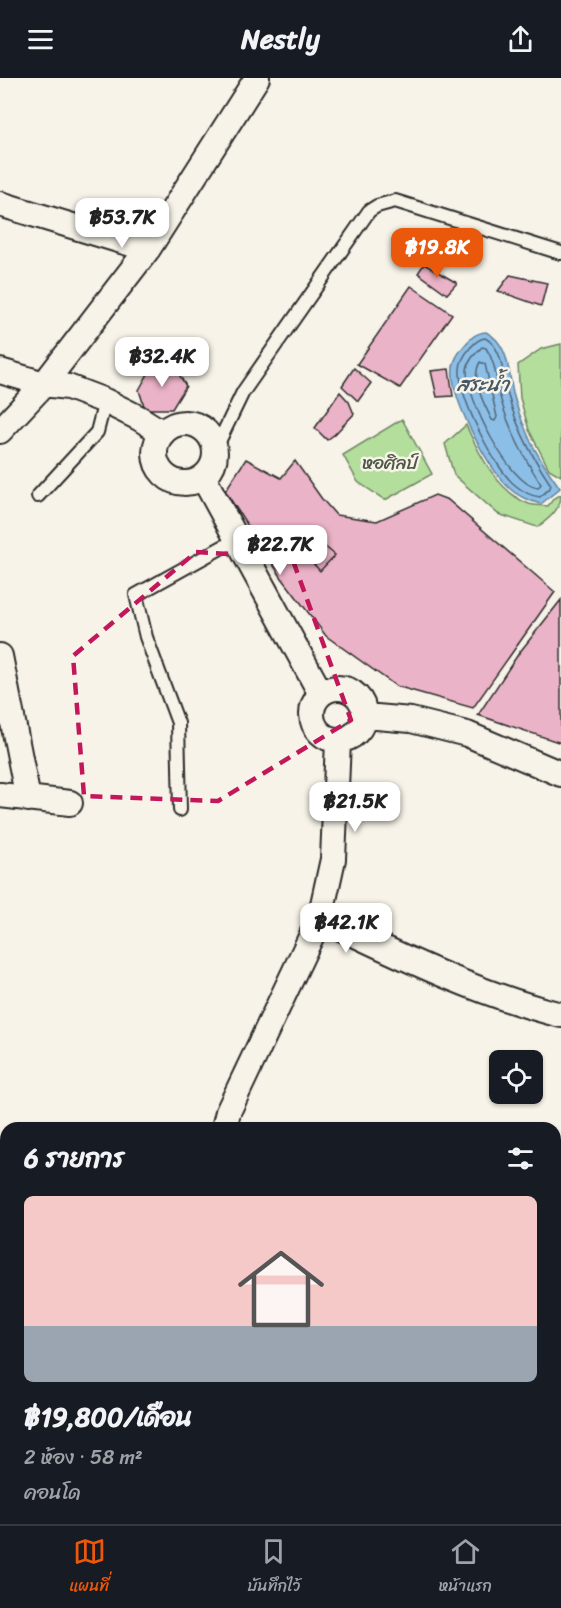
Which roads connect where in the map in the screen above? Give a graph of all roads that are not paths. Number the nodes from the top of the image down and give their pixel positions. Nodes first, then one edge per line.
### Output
1 (257, 78) edge
2 (0, 204) edge
3 (148, 249) junction
4 (561, 253) edge
5 (0, 371) edge
6 (44, 384) junction
7 (105, 401) junction
8 (0, 431) edge
9 (163, 433) junction
10 (215, 450) junction
11 (204, 477) junction
12 (38, 496) dead end
13 (237, 539) junction
14 (0, 656) edge
15 (321, 694) junction
16 (364, 716) junction
17 (338, 741) junction
18 (561, 774) edge
19 (0, 795) edge
20 (28, 799) junction
21 (70, 803) dead end
22 (180, 810) dead end
23 (320, 918) junction
24 (561, 1015) edge
25 (226, 1122) edge

1 - 3 street
2 - 3 street
3 - 6 street
4 - 10 lane
5 - 6 street
6 - 7 street
6 - 8 street
7 - 9 street
7 - 12 lane
9 - 10 street
9 - 11 street
10 - 11 street
11 - 13 street
13 - 15 street
13 - 22 lane
14 - 20 street
15 - 16 street
15 - 17 street
16 - 17 street
16 - 18 street
17 - 23 street
19 - 20 street
20 - 21 street
23 - 24 street
23 - 25 street

